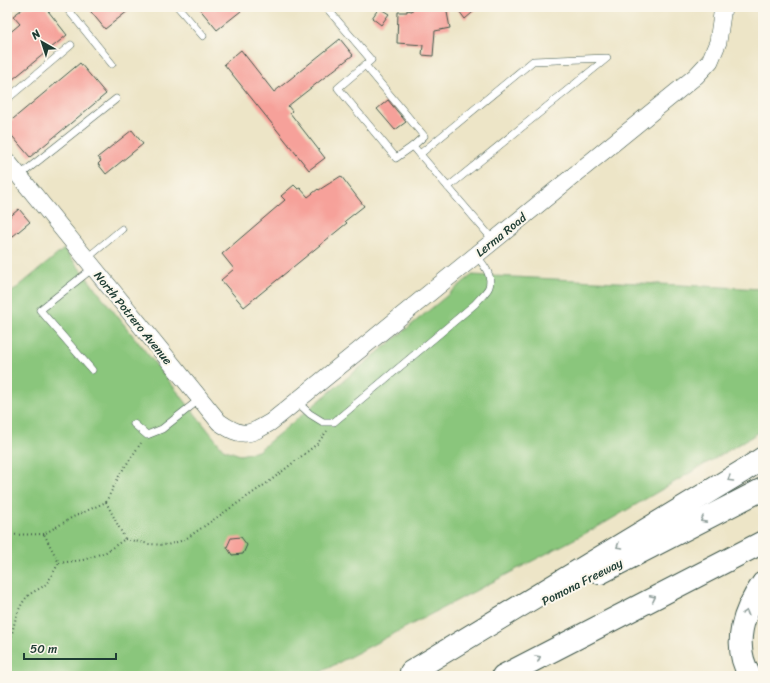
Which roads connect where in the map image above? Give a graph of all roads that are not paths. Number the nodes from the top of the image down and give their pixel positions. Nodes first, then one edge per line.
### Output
1 (66, 7) edge
2 (178, 7) edge
3 (326, 7) edge
4 (724, 7) edge
5 (203, 36) dead end
6 (71, 45) dead end
7 (112, 64) dead end
8 (365, 65) junction
9 (7, 99) edge
10 (116, 99) dead end
11 (413, 146) junction
12 (420, 154) junction
13 (11, 169) edge
14 (448, 187) junction
15 (122, 229) dead end
16 (494, 241) junction
17 (476, 255) junction
18 (89, 263) junction
19 (92, 370) dead end
20 (200, 399) junction
21 (296, 401) junction
22 (134, 424) dead end
23 (242, 434) joint
24 (763, 458) edge
25 (763, 489) edge
26 (763, 542) edge
27 (763, 582) edge
28 (406, 674) edge
29 (503, 676) edge
30 (750, 676) edge

1 - 7 lane
2 - 5 lane
3 - 8 lane
4 - 16 street, Lerma Road
6 - 9 lane
8 - 11 lane
8 - 11 lane
10 - 13 lane
11 - 12 lane
12 - 14 lane
12 - 14 lane
13 - 18 street, North Potrero Avenue
14 - 16 lane
15 - 18 lane
16 - 17 street, Lerma Road
17 - 21 street, Lerma Road
17 - 21 lane
18 - 19 lane
18 - 20 street, North Potrero Avenue
20 - 22 lane
20 - 23 street, North Potrero Avenue
21 - 23 street, Lerma Road
24 -> 28 highway
25 -> 28 highway, Pomona Freeway
29 -> 26 highway
30 -> 27 highway

